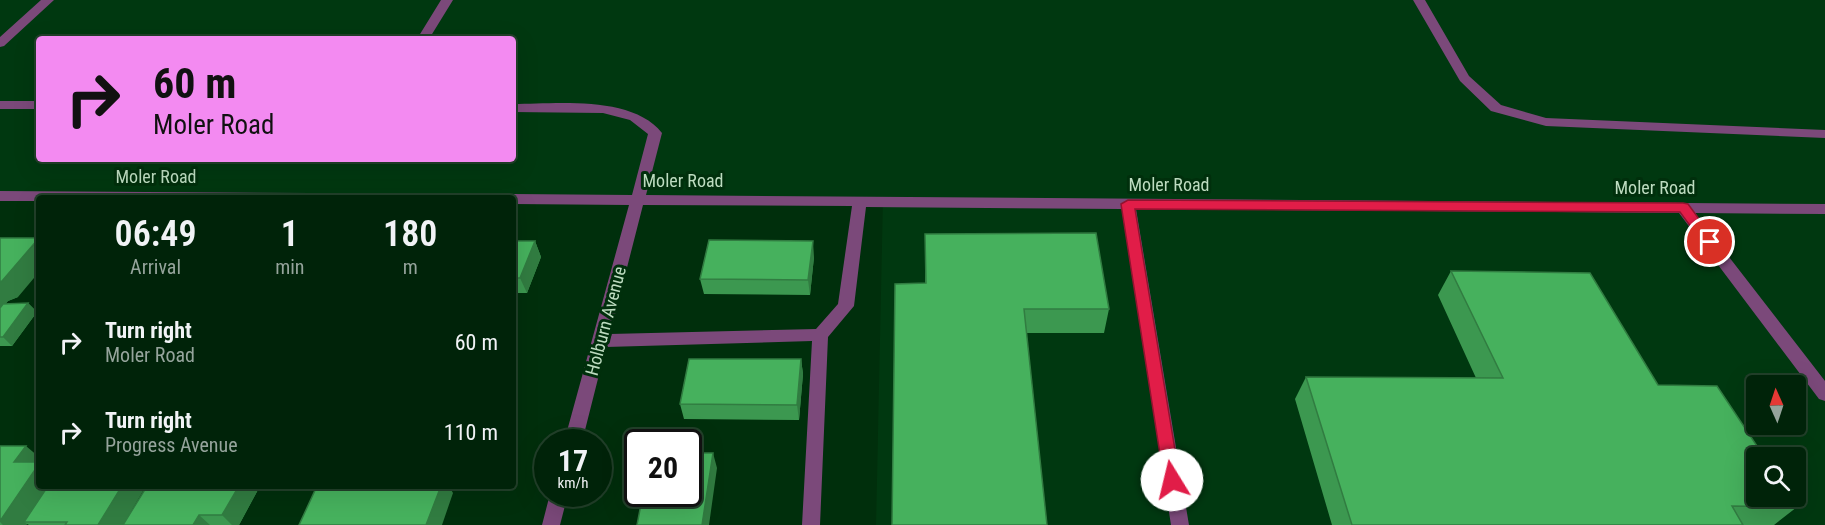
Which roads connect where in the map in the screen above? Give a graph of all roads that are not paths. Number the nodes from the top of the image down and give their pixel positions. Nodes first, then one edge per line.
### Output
1 (48, 0) edge
2 (447, 0) edge
3 (1419, 0) edge
4 (425, 36) edge
5 (0, 44) edge
6 (0, 105) edge
7 (36, 105) edge
8 (516, 108) edge
9 (1825, 134) edge
10 (0, 196) edge
11 (36, 196) edge
12 (516, 199) edge
13 (639, 200) junction
14 (860, 202) junction
15 (1128, 204) junction
16 (1683, 208) junction
17 (1825, 209) edge
18 (820, 335) junction
19 (601, 340) junction
20 (1825, 394) edge
21 (577, 429) edge
22 (556, 507) edge
23 (551, 525) edge
24 (811, 525) edge
25 (1179, 525) edge

1 - 5 street
2 - 4 street
3 - 9 street
6 - 7 street
8 - 13 street, Holburn Avenue
10 - 11 street, Moler Road
12 - 13 street, Moler Road
13 - 14 street, Moler Road
13 - 19 street, Holburn Avenue
14 - 15 street, Moler Road
14 - 18 street
15 - 16 street, Moler Road
15 - 25 street
16 - 17 street, Moler Road
16 - 20 street
18 - 19 street
18 - 24 street
19 - 21 street, Holburn Avenue
22 - 23 street

